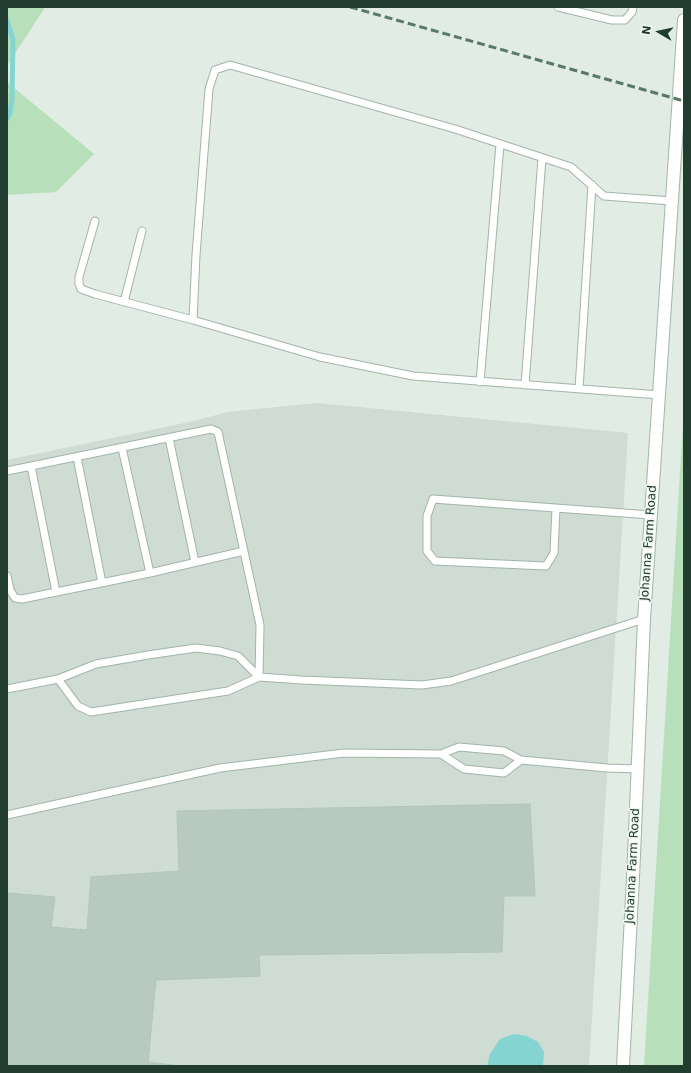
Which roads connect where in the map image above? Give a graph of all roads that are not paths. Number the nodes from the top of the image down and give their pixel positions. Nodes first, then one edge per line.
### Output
1 (558, 7) edge
2 (633, 7) edge
3 (684, 20) edge
4 (500, 144) junction
5 (542, 158) junction
6 (592, 185) junction
7 (672, 201) junction
8 (95, 222) dead end
9 (142, 231) dead end
10 (124, 302) junction
11 (193, 320) junction
12 (480, 382) junction
13 (524, 385) junction
14 (580, 389) junction
15 (659, 395) junction
16 (170, 438) junction
17 (122, 448) junction
18 (76, 457) junction
19 (31, 466) junction
20 (7, 471) edge
21 (556, 508) junction
22 (651, 515) junction
23 (244, 551) junction
24 (194, 562) junction
25 (150, 573) junction
26 (7, 576) edge
27 (102, 583) junction
28 (56, 592) junction
29 (644, 619) junction
30 (259, 677) junction
31 (58, 679) junction
32 (7, 689) edge
33 (441, 754) junction
34 (521, 760) junction
35 (638, 769) junction
36 (7, 816) edge
37 (623, 1066) edge

1 - 2 lane
3 - 7 street, Johanna Farm Road
4 - 5 lane
4 - 11 lane
4 - 12 lane
5 - 6 lane
5 - 13 lane
6 - 7 lane
6 - 14 lane
7 - 15 street, Johanna Farm Road
8 - 10 lane
9 - 10 lane
10 - 11 lane
11 - 12 lane
12 - 13 lane
13 - 14 lane
14 - 15 lane
15 - 22 street, Johanna Farm Road
16 - 17 lane
16 - 23 lane
16 - 24 lane
17 - 18 lane
17 - 25 lane
18 - 19 lane
18 - 27 lane
19 - 20 lane
19 - 28 lane
21 - 21 lane
21 - 22 lane
22 - 29 street, Johanna Farm Road
23 - 24 lane
23 - 30 lane
24 - 25 lane
25 - 27 lane
26 - 28 lane
27 - 28 lane
29 - 30 lane
29 - 35 street, Johanna Farm Road
30 - 31 lane
30 - 31 lane
31 - 32 lane
33 - 34 lane
33 - 34 lane
33 - 36 lane
34 - 35 lane
35 - 37 street, Johanna Farm Road

